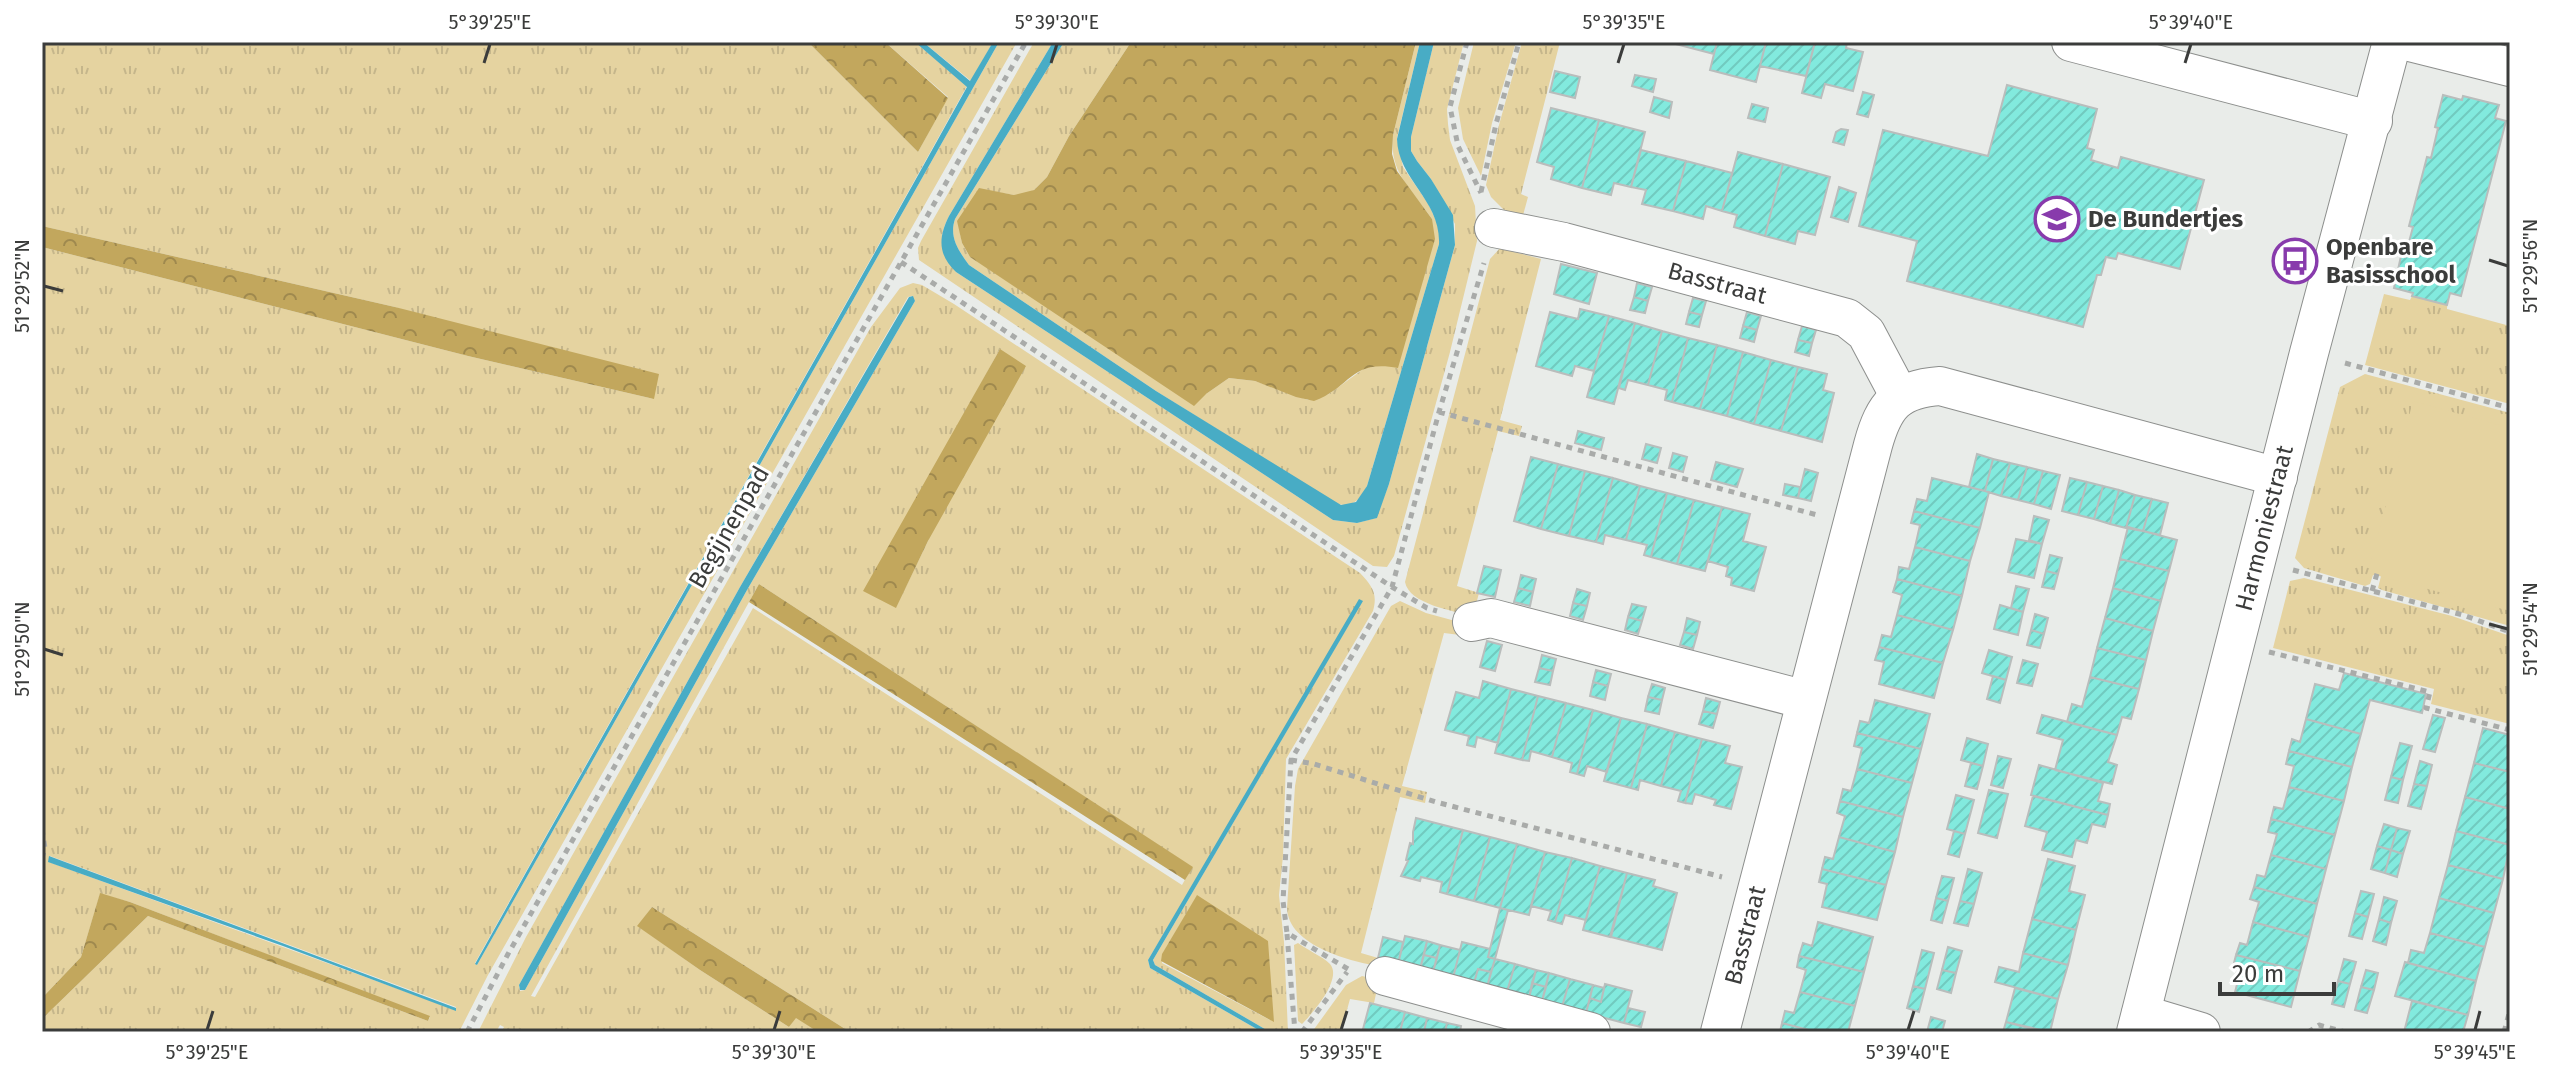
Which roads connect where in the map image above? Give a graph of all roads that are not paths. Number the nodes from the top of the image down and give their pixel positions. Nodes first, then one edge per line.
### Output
1 (2071, 42) edge
2 (2392, 42) edge
3 (2410, 42) edge
4 (2510, 67) edge
5 (2373, 121) junction
6 (1488, 211) road end
7 (1900, 397) junction
8 (2278, 477) junction
9 (1472, 622) road end
10 (1806, 700) junction
11 (1367, 973) road end
12 (2138, 1023) edge
13 (1591, 1032) edge
14 (1720, 1032) edge
15 (2201, 1032) edge

1 - 5 street
2 - 5 street, Harmoniestraat
3 - 4 street
5 - 8 street, Harmoniestraat
6 - 7 street, Basstraat
7 - 8 street
7 - 10 street, Basstraat
8 - 12 street, Harmoniestraat
9 - 10 street
10 - 14 street, Basstraat
11 - 13 street
12 - 15 street, Harmoniestraat

